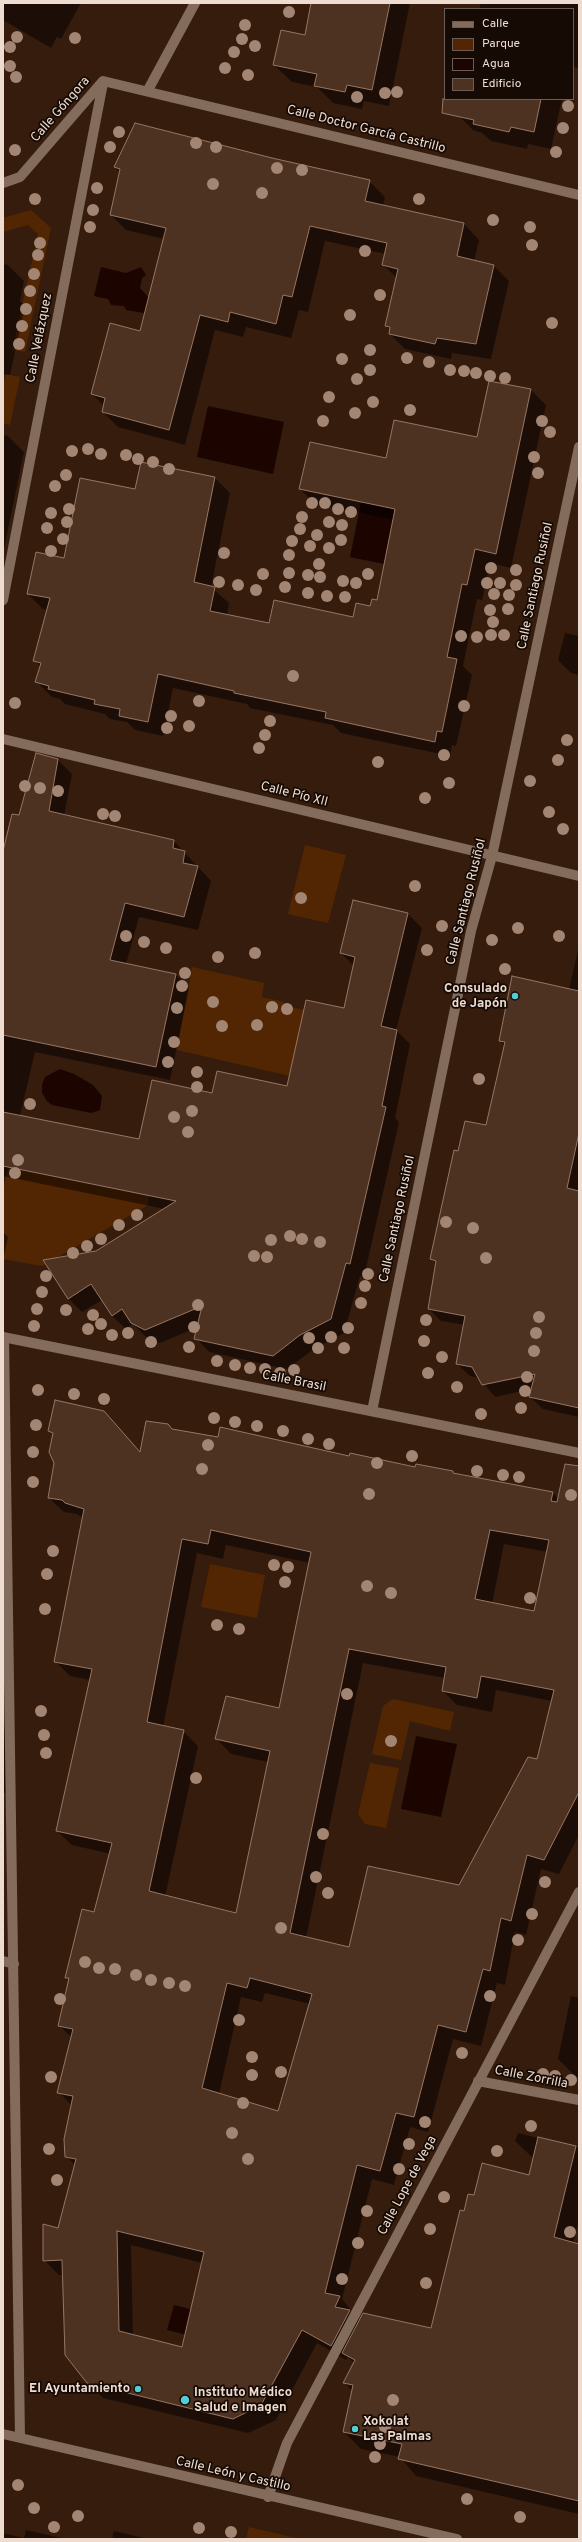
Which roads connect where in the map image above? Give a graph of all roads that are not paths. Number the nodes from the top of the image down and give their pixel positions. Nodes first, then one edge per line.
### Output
1 (195, 3) edge
2 (103, 81) junction
3 (148, 90) junction
4 (3, 183) edge
5 (579, 195) edge
6 (579, 447) edge
7 (3, 600) edge
8 (3, 739) edge
9 (492, 856) junction
10 (579, 876) edge
11 (4, 1337) edge
12 (372, 1411) junction
13 (579, 1453) edge
14 (6, 1693) edge
15 (579, 1892) edge
16 (3, 1962) edge
17 (14, 1964) junction
18 (478, 2081) junction
19 (579, 2100) edge
20 (3, 2434) edge
21 (20, 2438) junction
22 (268, 2496) junction
23 (457, 2539) edge

1 - 3 street
2 - 3 street, Calle Góngora
2 - 4 street, Calle Góngora
2 - 7 street, Calle Velázquez
3 - 5 street, Calle Doctor García Castrillo
6 - 9 street, Calle Santiago Rusiñol
8 - 9 street, Calle Pío XII
9 - 10 street, Calle Pío XII
9 - 12 street, Calle Santiago Rusiñol
11 - 12 street, Calle Brasil
11 - 14 street
12 - 13 street, Calle Brasil
14 - 17 street
15 - 18 street, Calle Lope de Vega
16 - 17 street
17 - 21 street
18 - 19 street, Calle Zorrilla
18 - 22 street, Calle Lope de Vega
20 - 21 street, Calle León y Castillo
21 - 22 street, Calle León y Castillo
22 - 23 street, Calle León y Castillo

